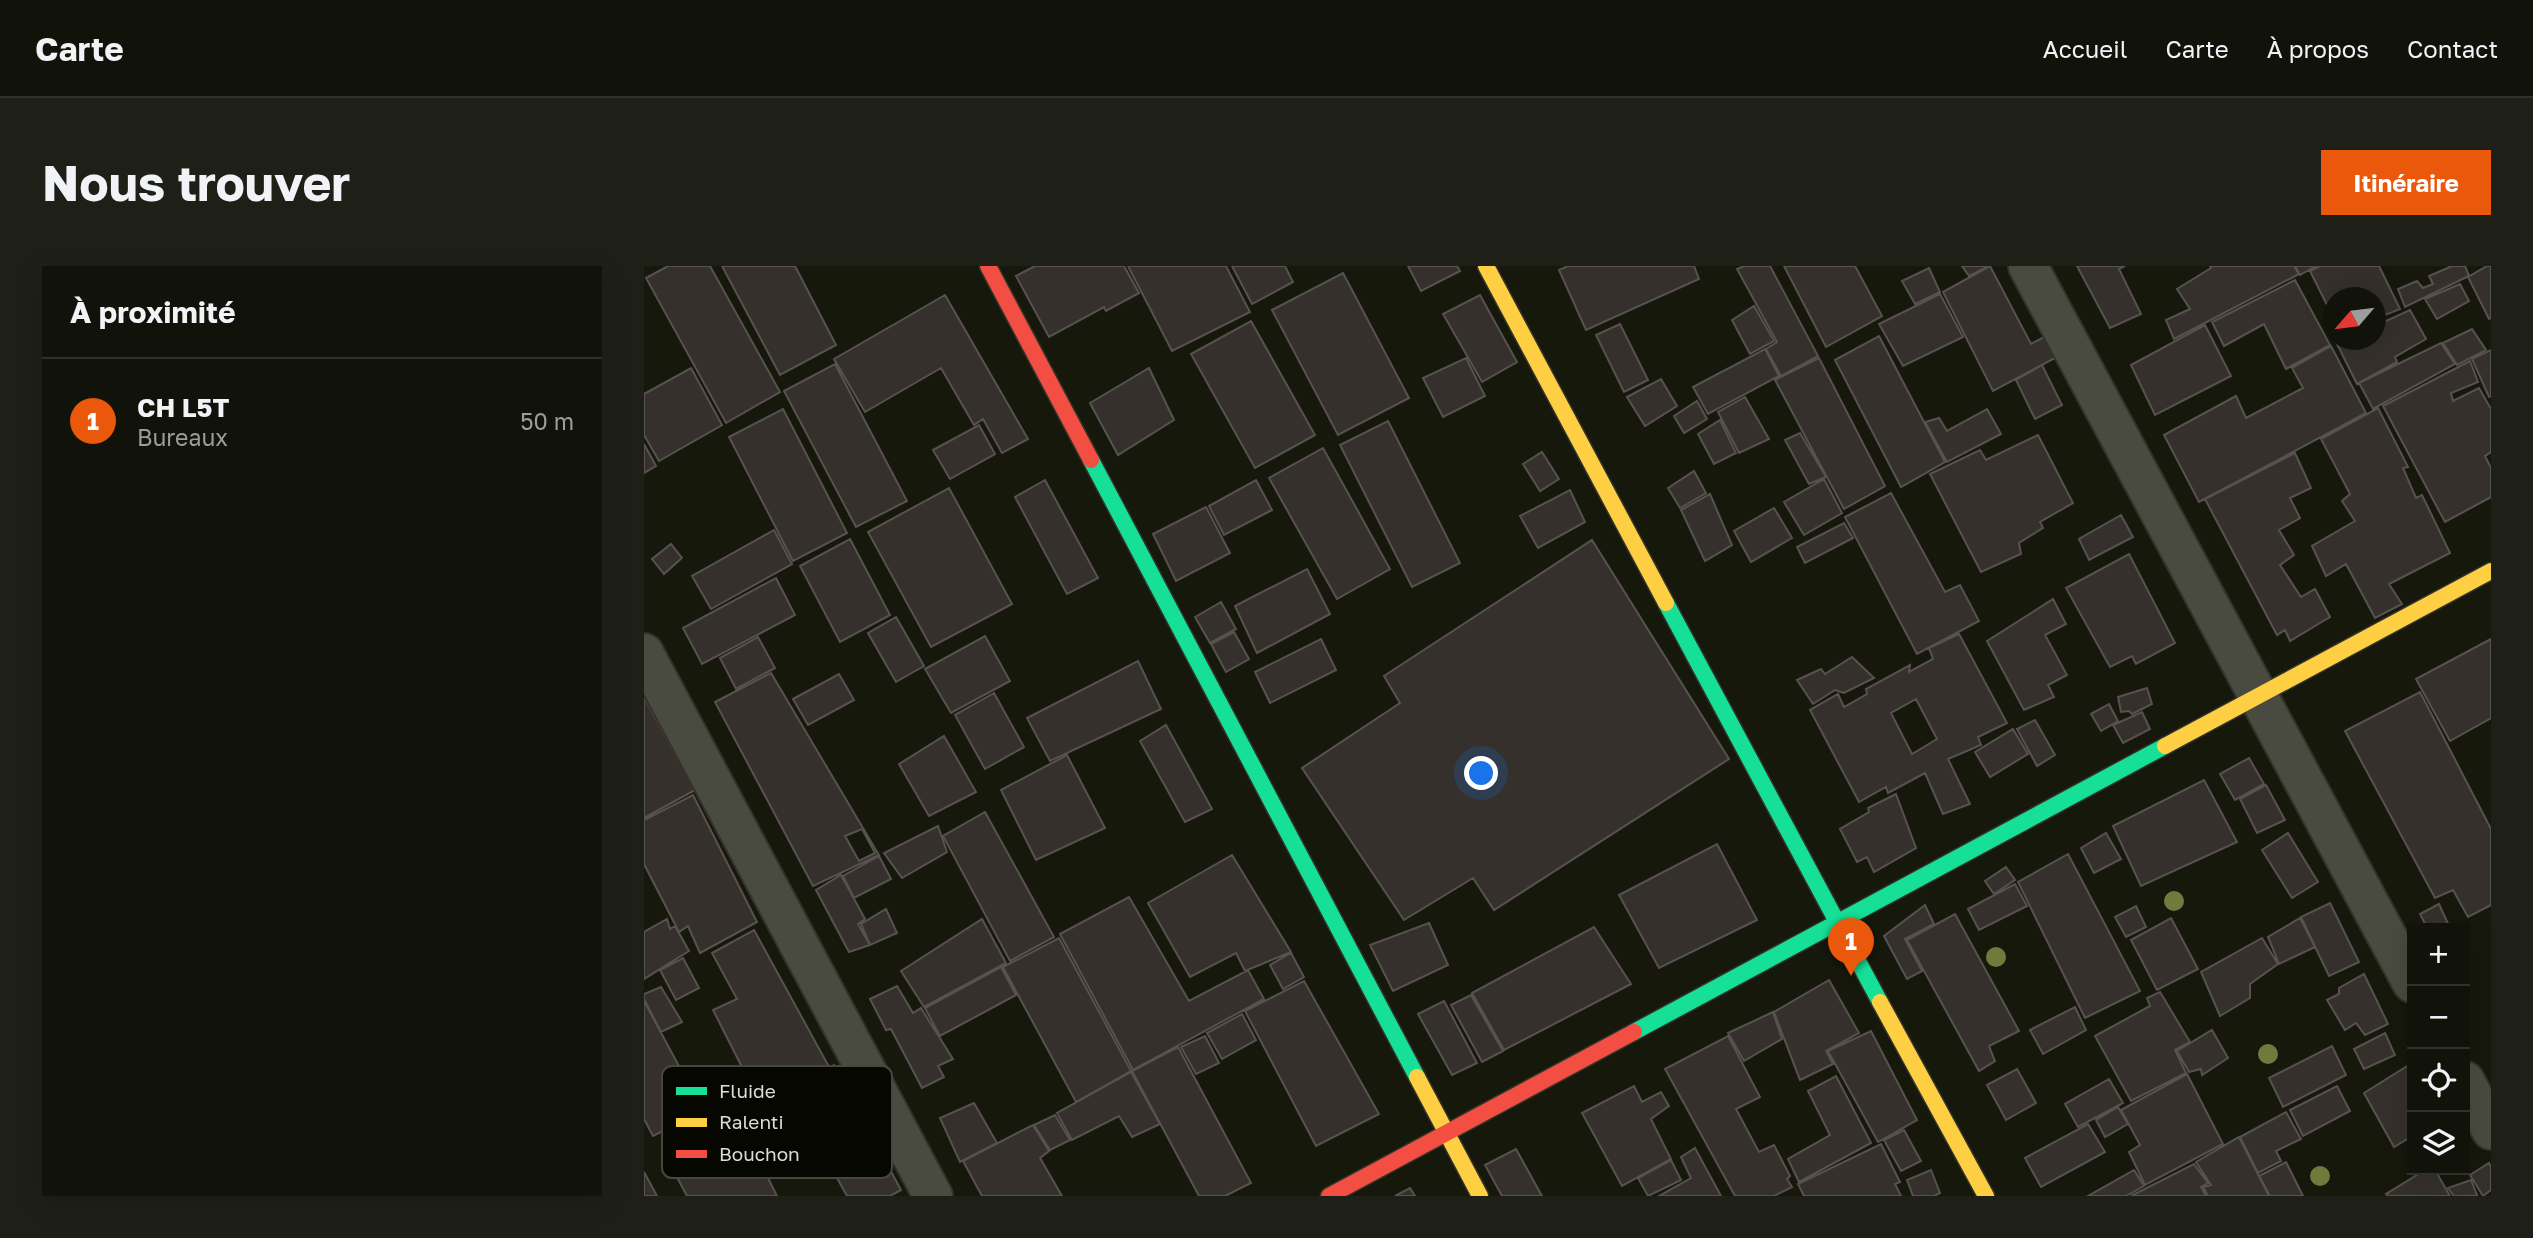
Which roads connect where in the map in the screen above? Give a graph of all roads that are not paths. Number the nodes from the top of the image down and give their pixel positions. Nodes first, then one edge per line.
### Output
1 (988, 266) edge
2 (1486, 266) edge
3 (2028, 266) edge
4 (2491, 571) edge
5 (644, 653) edge
6 (2259, 696) junction
7 (1837, 923) junction
8 (2407, 974) edge
9 (864, 1066) edge
10 (2470, 1090) edge
11 (892, 1119) edge
12 (2491, 1130) edge
13 (1448, 1132) junction
14 (933, 1196) edge
15 (1329, 1196) edge
16 (1480, 1196) edge
17 (1986, 1196) edge

1 - 13 street
2 - 7 street
3 - 6 street
4 - 6 street
5 - 9 street
6 - 7 street
6 - 8 street
7 - 13 street
7 - 17 street
10 - 12 street
11 - 14 street
13 - 15 street
13 - 16 street

